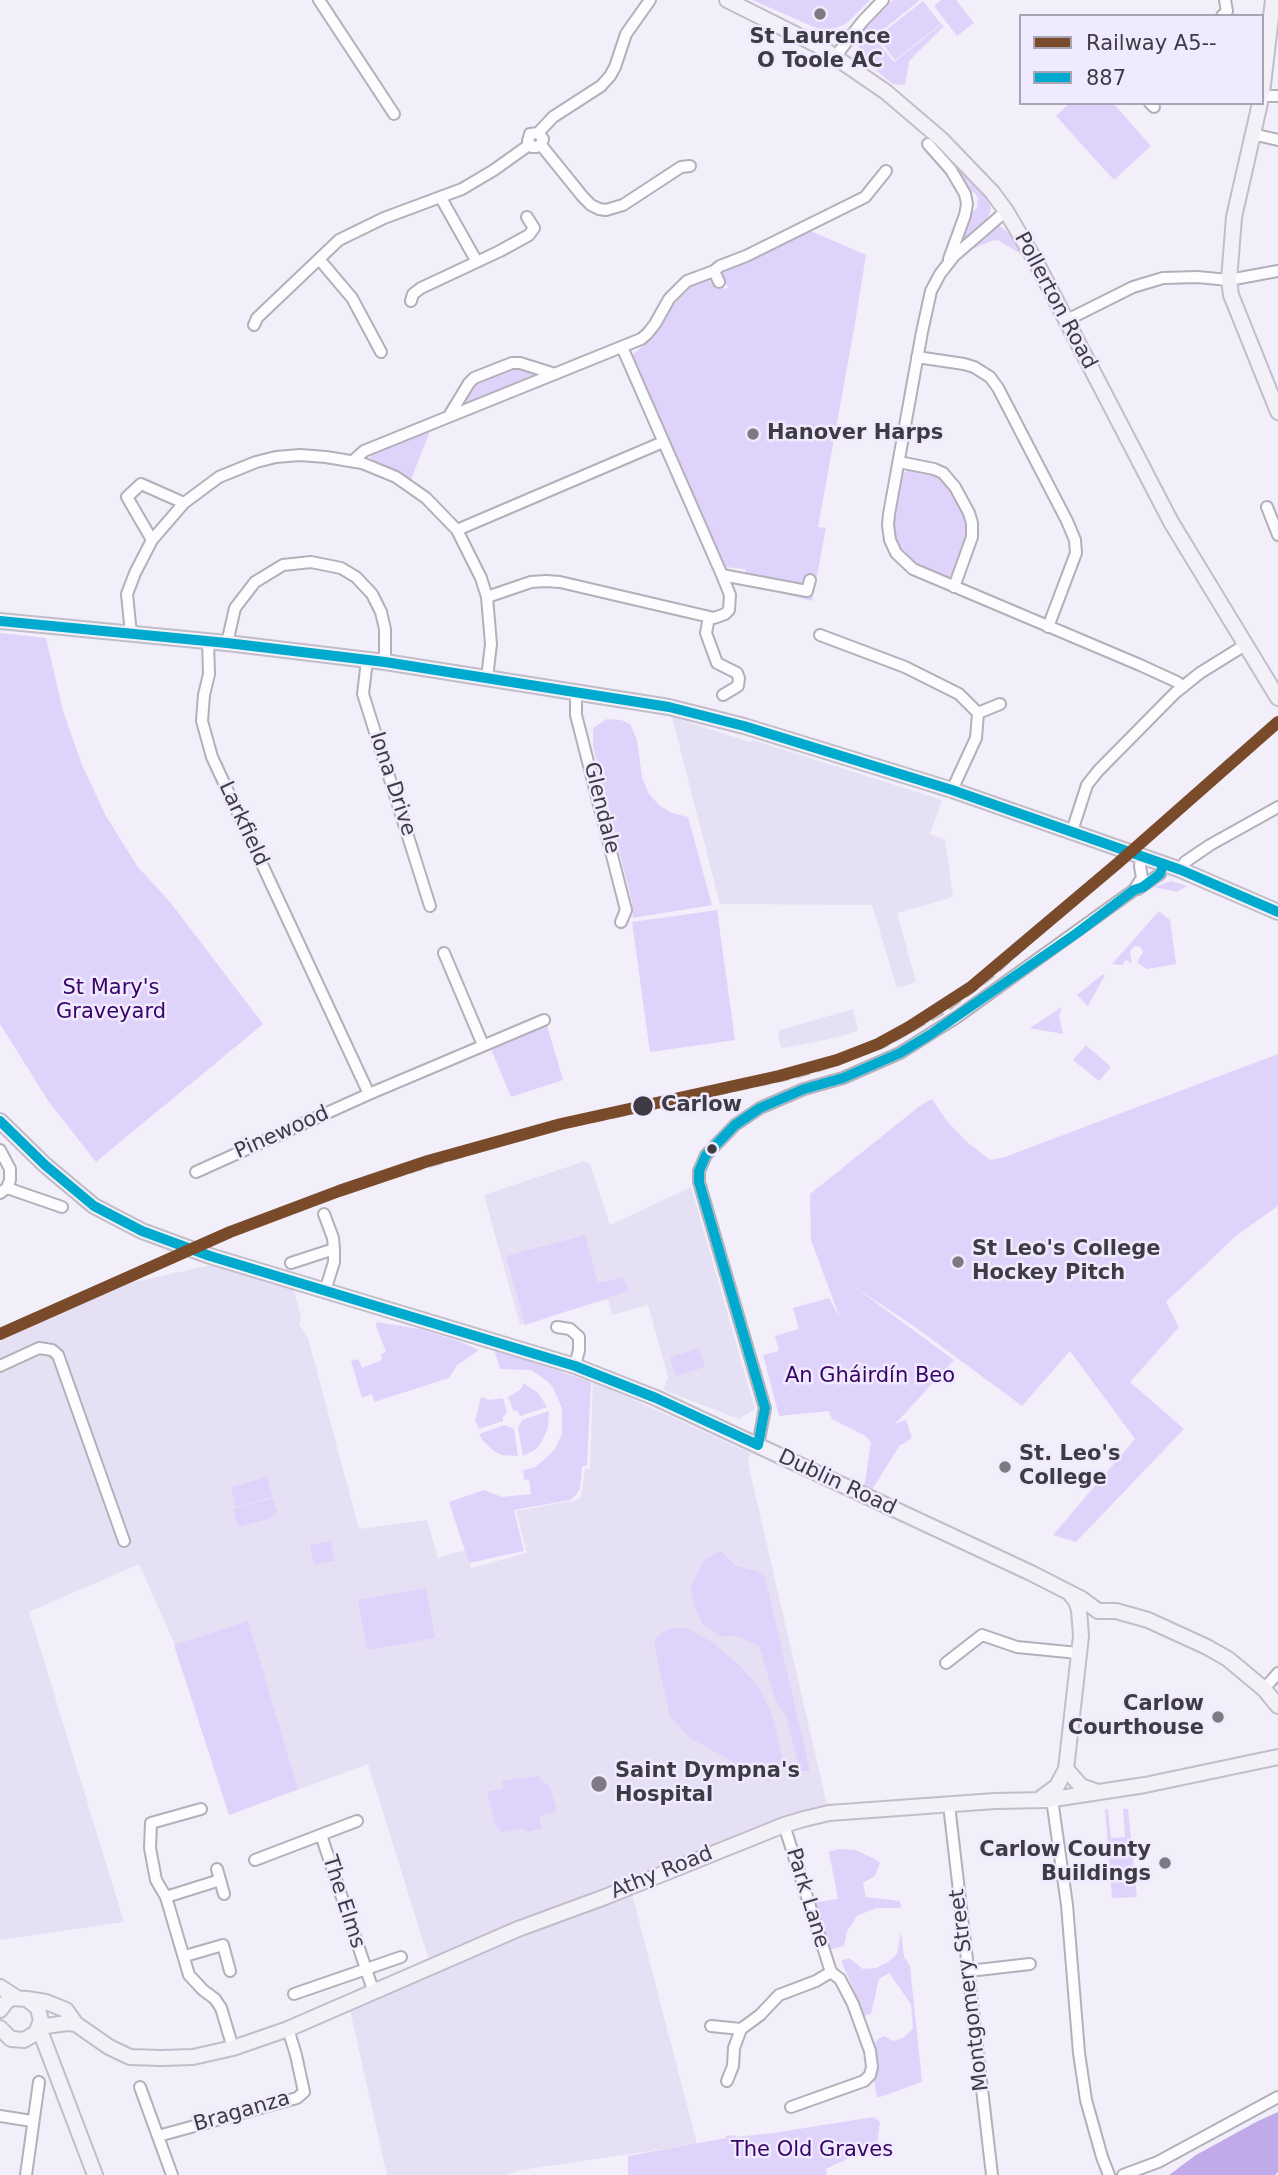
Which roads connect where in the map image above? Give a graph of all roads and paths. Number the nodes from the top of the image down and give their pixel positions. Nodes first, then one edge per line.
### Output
1 (319, 0) edge
2 (650, 0) edge
3 (727, 0) edge
4 (883, 0) edge
5 (1273, 0) edge
6 (835, 57) junction
7 (1264, 77) edge
8 (1259, 105) edge
9 (394, 114) dead end
10 (538, 133) junction
11 (1252, 134) junction
12 (1278, 140) edge
13 (928, 144) dead end
14 (529, 145) junction
15 (541, 145) junction
16 (690, 166) dead end
17 (886, 171) dead end
18 (441, 198) junction
19 (1006, 211) junction
20 (527, 217) dead end
21 (319, 259) junction
22 (477, 262) junction
23 (947, 265) junction
24 (714, 271) junction
25 (1278, 271) edge
26 (1229, 280) junction
27 (719, 282) dead end
28 (411, 301) dead end
29 (1067, 320) junction
30 (254, 325) dead end
31 (622, 347) junction
32 (381, 352) dead end
33 (917, 357) junction
34 (555, 374) junction
35 (1274, 388) edge
36 (1278, 412) edge
37 (449, 416) junction
38 (663, 442) junction
39 (353, 461) junction
40 (899, 461) junction
41 (184, 503) junction
42 (1267, 507) dead end
43 (457, 530) junction
44 (1278, 535) edge
45 (152, 540) junction
46 (722, 575) junction
47 (810, 580) dead end
48 (954, 587) junction
49 (487, 597) junction
50 (709, 617) junction
51 (0, 621) edge
52 (1048, 626) junction
53 (131, 634) junction
54 (820, 635) dead end
55 (208, 641) junction
56 (227, 643) junction
57 (1245, 645) junction
58 (367, 660) junction
59 (385, 662) junction
60 (487, 678) junction
61 (1183, 687) junction
62 (576, 692) junction
63 (723, 695) dead end
64 (1278, 698) edge
65 (1000, 704) dead end
66 (978, 713) junction
67 (952, 789) junction
68 (1278, 807) edge
69 (1072, 831) junction
70 (1142, 858) junction
71 (1163, 865) junction
72 (1181, 870) junction
73 (1134, 890) junction
74 (430, 906) dead end
75 (1278, 912) edge
76 (621, 922) dead end
77 (444, 954) dead end
78 (544, 1020) dead end
79 (483, 1045) junction
80 (369, 1094) junction
81 (0, 1121) edge
82 (0, 1150) edge
83 (195, 1171) dead end
84 (3, 1190) edge
85 (62, 1207) dead end
86 (324, 1214) dead end
87 (334, 1249) junction
88 (291, 1263) dead end
89 (325, 1291) junction
90 (557, 1326) dead end
91 (0, 1366) edge
92 (575, 1366) junction
93 (758, 1445) junction
94 (124, 1541) dead end
95 (1069, 1593) junction
96 (1098, 1611) junction
97 (1081, 1636) junction
98 (1078, 1653) junction
99 (946, 1664) dead end
100 (1278, 1673) edge
101 (1264, 1689) junction
102 (1278, 1706) edge
103 (1278, 1757) edge
104 (1066, 1769) junction
105 (1097, 1792) junction
106 (1046, 1799) junction
107 (949, 1805) junction
108 (201, 1810) dead end
109 (142, 1813) dead end
110 (357, 1821) dead end
111 (151, 1823) junction
112 (784, 1825) junction
113 (321, 1835) junction
114 (255, 1860) dead end
115 (224, 1894) dead end
116 (166, 1897) junction
117 (184, 1956) junction
118 (401, 1956) dead end
119 (1030, 1964) dead end
120 (365, 1969) junction
121 (230, 1971) dead end
122 (969, 1971) junction
123 (831, 1972) junction
124 (0, 1987) edge
125 (374, 1993) junction
126 (294, 1994) dead end
127 (22, 1998) junction
128 (0, 2010) edge
129 (76, 2024) junction
130 (711, 2026) dead end
131 (39, 2028) junction
132 (288, 2029) junction
133 (741, 2029) junction
134 (9, 2037) edge
135 (233, 2048) junction
136 (49, 2059) junction
137 (727, 2081) dead end
138 (39, 2082) dead end
139 (140, 2087) dead end
140 (1278, 2097) edge
141 (791, 2107) dead end
142 (0, 2116) edge
143 (32, 2121) junction
144 (158, 2136) junction
145 (26, 2175) edge
146 (95, 2175) edge
147 (172, 2175) edge
148 (992, 2175) edge
149 (1110, 2175) edge
150 (1123, 2175) edge

1 - 9 street
2 - 10 street
3 - 6 main road, Pollerton Road
4 - 6 street
5 - 7 main road
6 - 19 main road, Pollerton Road
8 - 11 main road
10 - 14 street
10 - 15 street
11 - 12 street
11 - 26 main road
13 - 23 street
14 - 15 street
14 - 18 street
15 - 16 street
17 - 24 street
18 - 21 street
18 - 22 street
19 - 23 street
19 - 29 main road, Pollerton Road
20 - 22 street
21 - 30 street
21 - 32 street
22 - 28 street
23 - 33 street
24 - 27 street
24 - 31 street
25 - 26 street
26 - 29 street
26 - 35 main road
29 - 57 main road, Pollerton Road
31 - 34 street
31 - 38 street
33 - 40 street
33 - 52 street
34 - 37 street
34 - 37 street
35 - 36 main road
37 - 39 street
38 - 43 street
38 - 46 street
39 - 41 street
39 - 43 street
40 - 48 street
40 - 48 street
41 - 45 street
41 - 45 street
42 - 44 street
43 - 49 street
45 - 53 street
46 - 47 street
46 - 50 street
48 - 52 street
49 - 50 street
49 - 60 street
50 - 63 street
51 - 53 main road
52 - 61 street
53 - 55 main road
54 - 66 street
55 - 56 main road
55 - 80 street, Larkfield
56 - 58 main road
56 - 59 street
57 - 61 street
57 - 64 main road, Pollerton Road
58 - 59 main road
58 - 74 street, Iona Drive
59 - 60 main road
60 - 62 main road
61 - 69 street
62 - 67 main road
62 - 76 street, Glendale
65 - 66 street
66 - 67 street
67 - 69 main road
68 - 72 street
69 - 70 main road
70 - 71 main road
70 - 73 street
71 - 72 main road
71 - 73 street
72 - 75 main road
73 - 93 street
77 - 79 street
78 - 79 street, Pinewood
79 - 80 street, Pinewood
80 - 83 street, Pinewood
81 - 89 main road, Dublin Road
82 - 84 street
84 - 85 street
86 - 87 street
87 - 88 street
87 - 89 street
89 - 92 main road, Dublin Road
90 - 92 street
91 - 94 street
92 - 93 main road, Dublin Road
93 - 95 main road, Dublin Road
95 - 96 main road, Dublin Road
95 - 97 main road
96 - 97 main road
96 - 101 main road, Dublin Road
97 - 98 main road
98 - 99 street
98 - 104 main road
100 - 101 street
101 - 102 main road, Dublin Road
103 - 105 main road, Athy Road
104 - 105 main road
104 - 106 main road
105 - 106 main road, Athy Road
106 - 107 main road, Athy Road
106 - 149 street
107 - 112 main road, Athy Road
107 - 122 street, Montgomery Street
108 - 111 street
109 - 111 street
110 - 113 street, The Elms
111 - 116 street
112 - 123 street, Park Lane
112 - 125 main road, Athy Road
113 - 114 street, The Elms
113 - 120 street, The Elms
115 - 116 street
116 - 117 street
117 - 121 street
117 - 135 street
118 - 120 street, The Elms
119 - 122 street
120 - 125 street, The Elms
120 - 126 street, The Elms
122 - 148 street, Montgomery Street
123 - 133 street
123 - 141 street, Park Lane
124 - 127 main road, Athy Road
125 - 132 main road, Athy Road
127 - 128 main road
127 - 129 main road, Athy Road
127 - 131 main road
129 - 131 main road
129 - 135 main road, Athy Road
130 - 133 street
131 - 134 main road
131 - 136 main road
132 - 135 main road, Athy Road
132 - 144 street, Braganza
133 - 137 street
134 - 136 main road
136 - 146 main road
138 - 143 street
139 - 144 street
140 - 150 street
142 - 143 street
143 - 145 street
144 - 147 street

